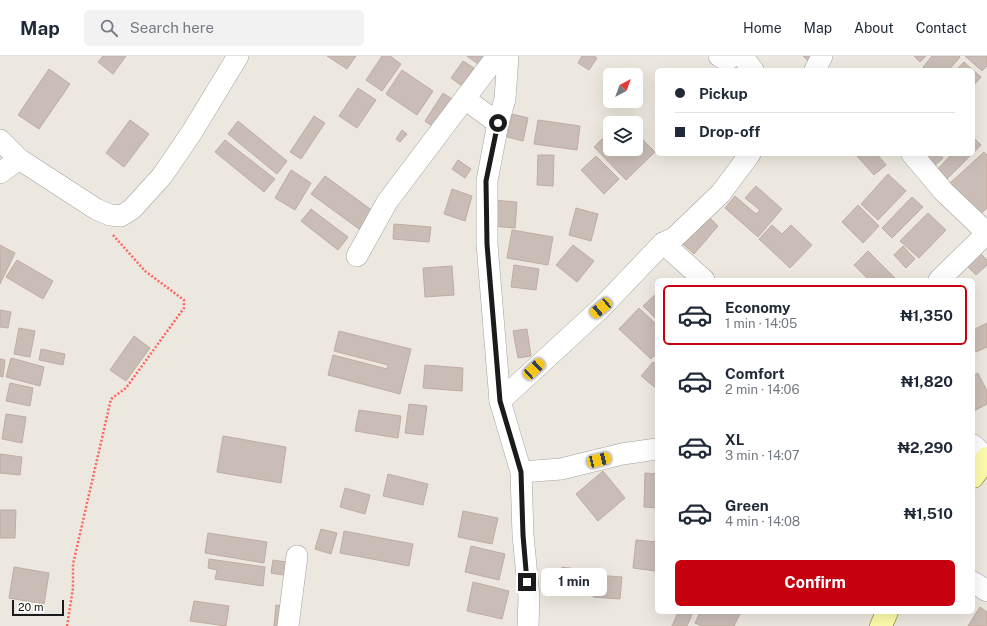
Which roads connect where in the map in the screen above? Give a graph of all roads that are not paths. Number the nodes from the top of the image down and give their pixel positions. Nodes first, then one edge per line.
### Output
1 (497, 56) edge
2 (508, 56) edge
3 (719, 56) edge
4 (733, 56) edge
5 (742, 56) edge
6 (822, 56) edge
7 (233, 58) edge
8 (751, 68) edge
9 (817, 68) edge
10 (465, 99) junction
11 (498, 123) junction
12 (0, 140) edge
13 (749, 156) edge
14 (914, 156) edge
15 (19, 159) junction
16 (0, 173) edge
17 (986, 232) edge
18 (664, 244) junction
19 (356, 256) dead end
20 (702, 278) edge
21 (941, 278) edge
22 (500, 401) junction
23 (975, 447) edge
24 (655, 449) edge
25 (987, 458) edge
26 (521, 472) junction
27 (975, 474) edge
28 (297, 556) dead end
29 (975, 583) edge
30 (987, 591) edge
31 (886, 614) edge
32 (288, 626) edge
33 (528, 626) edge
34 (881, 626) edge

1 - 10 street
2 - 11 street
3 - 4 street
5 - 8 street
6 - 9 street
7 - 15 street
10 - 11 street
10 - 19 street
11 - 22 street
12 - 15 street
13 - 18 street
14 - 17 street
15 - 16 street
17 - 21 street
18 - 20 street
18 - 22 street
22 - 26 street
23 - 25 street
24 - 26 street
25 - 27 street
26 - 33 street
28 - 32 street
29 - 30 street
31 - 34 street

